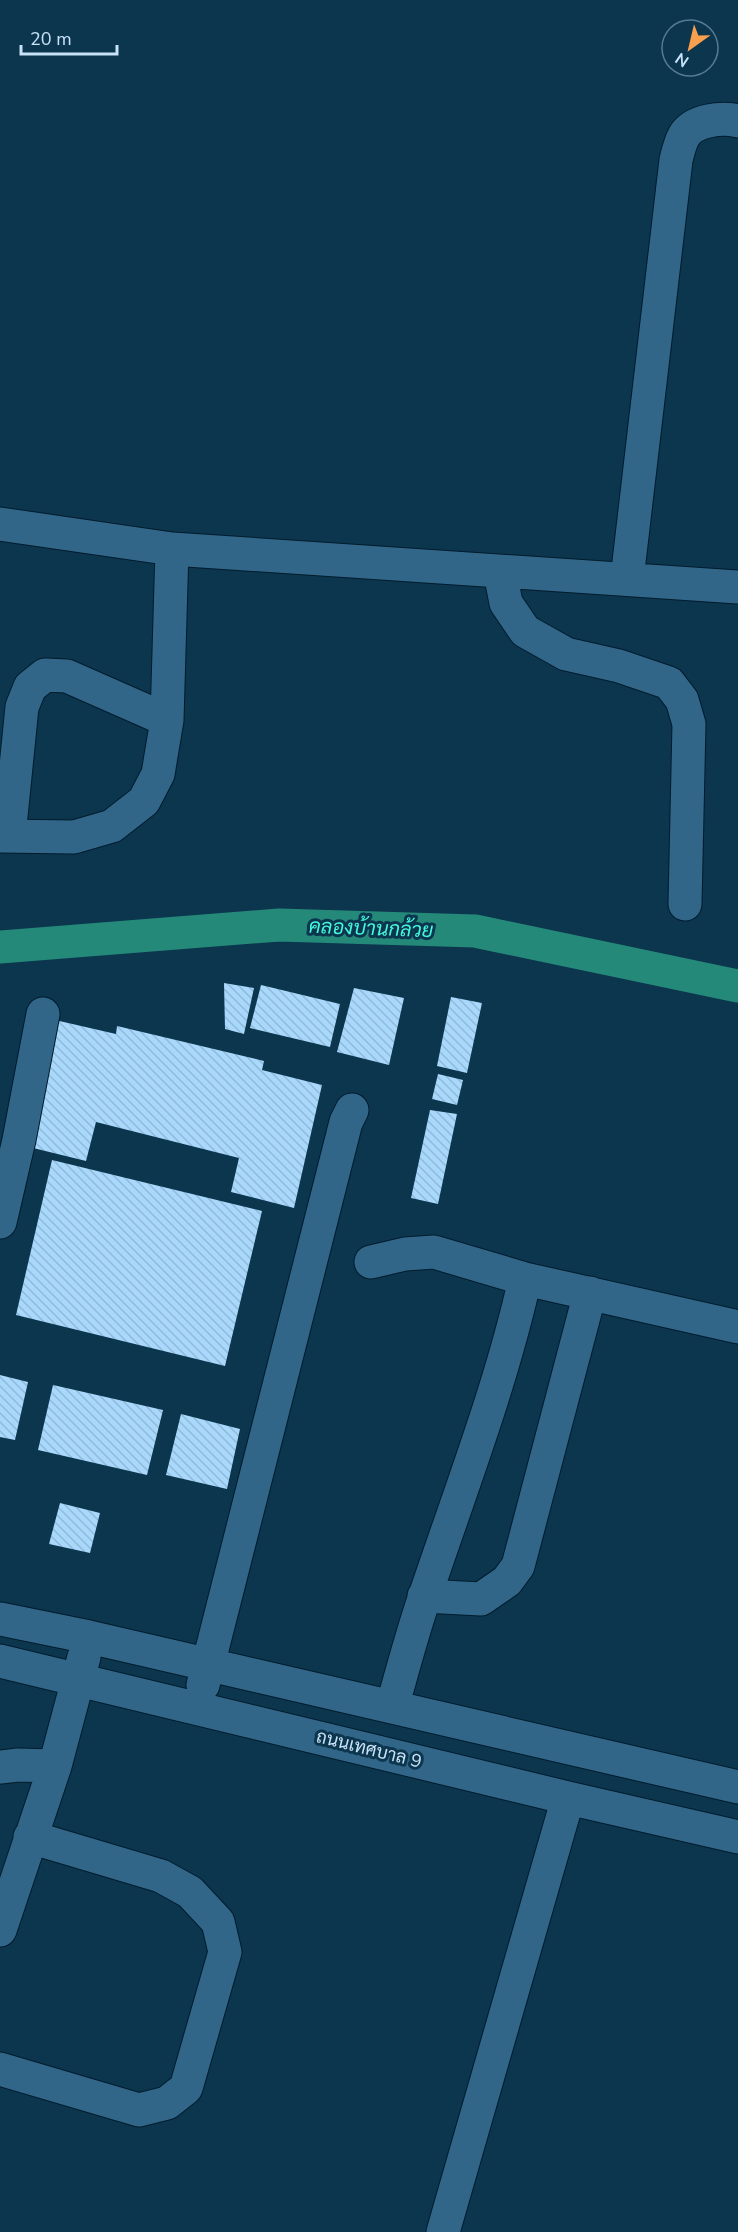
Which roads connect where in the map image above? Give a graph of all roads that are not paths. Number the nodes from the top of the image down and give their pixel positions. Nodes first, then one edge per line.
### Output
1 (738, 121) edge
2 (0, 524) edge
3 (172, 549) junction
4 (500, 572) junction
5 (627, 579) junction
6 (738, 587) edge
7 (167, 720) junction
8 (4, 836) edge
9 (685, 904) dead end
10 (43, 1014) dead end
11 (352, 1110) dead end
12 (0, 1222) edge
13 (371, 1262) dead end
14 (525, 1279) junction
15 (590, 1293) junction
16 (738, 1327) edge
17 (424, 1596) junction
18 (0, 1620) edge
19 (89, 1637) junction
20 (0, 1661) edge
21 (208, 1665) junction
22 (79, 1679) junction
23 (197, 1707) junction
24 (392, 1707) junction
25 (55, 1766) junction
26 (0, 1767) edge
27 (738, 1787) edge
28 (568, 1798) junction
29 (30, 1837) junction
30 (738, 1837) edge
31 (0, 1930) edge
32 (0, 2070) edge
33 (443, 2232) edge

1 - 5 street
2 - 3 street
3 - 4 street
3 - 7 street
4 - 5 street
4 - 9 street
5 - 6 street
7 - 8 street
7 - 8 street
10 - 12 street
11 - 21 street
13 - 14 street
14 - 15 street
14 - 17 street
15 - 16 street
15 - 17 street
17 - 24 street
18 - 19 street
19 - 21 street
19 - 22 street
20 - 22 street, ถนนเทศบาล 9
21 - 23 street
21 - 24 street
22 - 23 street, ถนนเทศบาล 9
22 - 25 street
23 - 28 street, ถนนเทศบาล 9
24 - 27 street
25 - 26 street
25 - 29 street
28 - 30 street, ถนนเทศบาล 9
28 - 33 street
29 - 31 street
29 - 32 street

